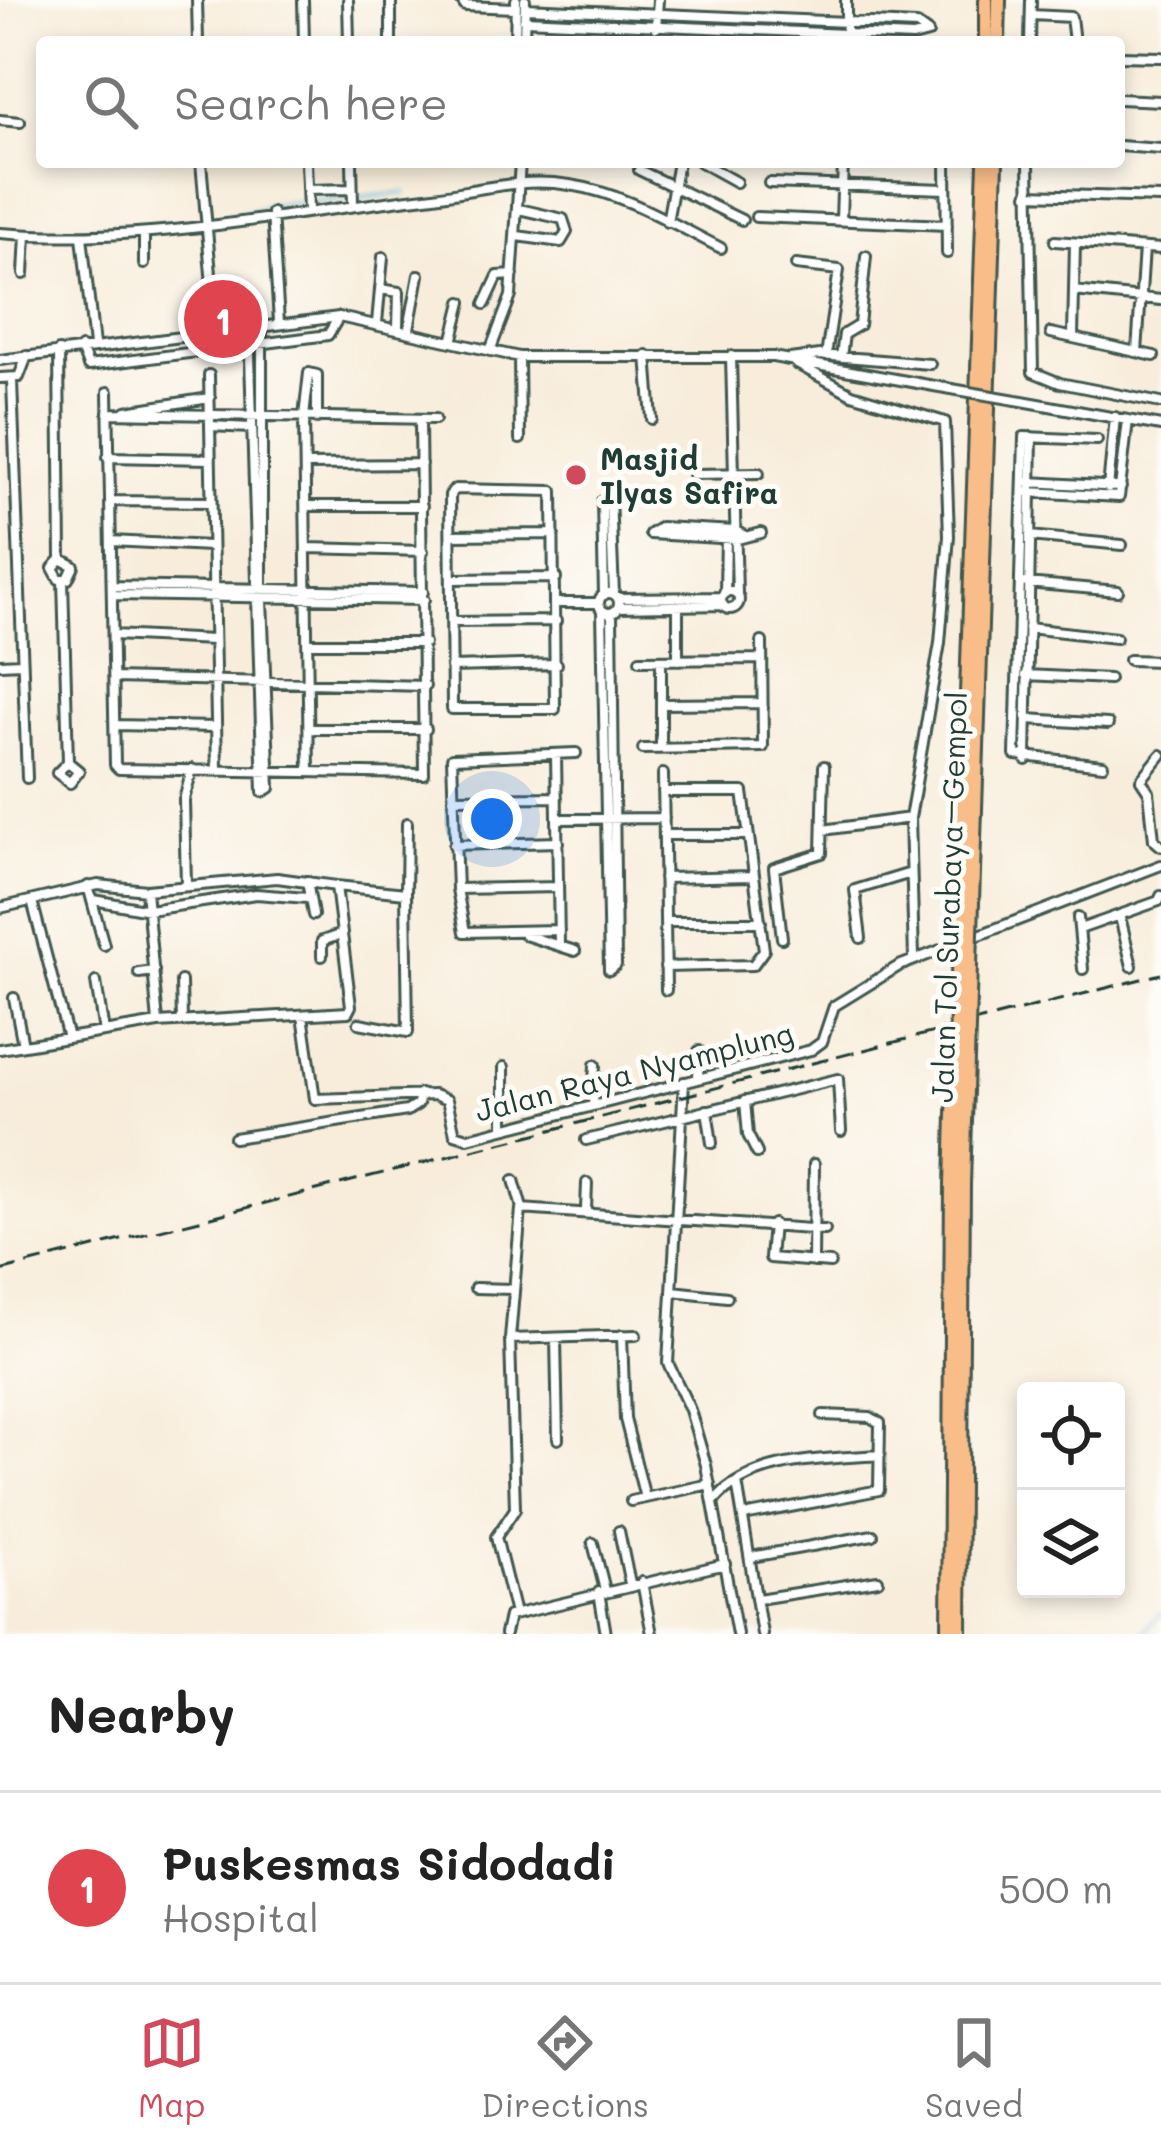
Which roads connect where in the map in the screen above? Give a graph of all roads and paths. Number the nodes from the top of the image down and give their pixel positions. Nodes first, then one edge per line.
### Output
1 (197, 0) edge
2 (303, 0) edge
3 (348, 0) edge
4 (391, 0) edge
5 (461, 0) edge
6 (658, 0) edge
7 (846, 0) edge
8 (986, 0) edge
9 (998, 0) edge
10 (1031, 0) edge
11 (1067, 0) edge
12 (520, 4) edge
13 (657, 15) junction
14 (1031, 15) junction
15 (1067, 15) junction
16 (524, 20) junction
17 (846, 21) junction
18 (656, 28) junction
19 (198, 36) edge
20 (304, 36) edge
21 (349, 36) edge
22 (391, 36) edge
23 (519, 36) edge
24 (520, 36) edge
25 (808, 36) edge
26 (846, 36) edge
27 (879, 36) edge
28 (986, 36) edge
29 (998, 36) edge
30 (1030, 36) edge
31 (1074, 36) edge
32 (1125, 56) edge
33 (1161, 57) edge
34 (1125, 99) edge
35 (1161, 101) edge
36 (0, 120) edge
37 (20, 122) dead end
38 (1125, 146) edge
39 (1161, 149) edge
40 (201, 168) edge
41 (307, 168) edge
42 (352, 168) edge
43 (520, 168) edge
44 (677, 168) edge
45 (711, 168) edge
46 (843, 168) edge
47 (946, 168) edge
48 (985, 168) edge
49 (996, 168) edge
50 (1029, 168) edge
51 (639, 170) dead end
52 (520, 181) junction
53 (736, 182) dead end
54 (769, 183) dead end
55 (674, 184) junction
56 (842, 186) junction
57 (946, 189) junction
58 (1028, 194) junction
59 (353, 198) junction
60 (1161, 198) edge
61 (307, 201) junction
62 (519, 209) junction
63 (272, 213) junction
64 (756, 217) dead end
65 (742, 220) dead end
66 (841, 220) junction
67 (667, 222) junction
68 (947, 225) junction
69 (203, 226) junction
70 (0, 233) edge
71 (144, 233) junction
72 (26, 236) junction
73 (82, 236) junction
74 (517, 236) junction
75 (1055, 241) dead end
76 (1075, 242) junction
77 (721, 248) dead end
78 (1144, 248) junction
79 (1161, 249) edge
80 (947, 253) dead end
81 (866, 256) dead end
82 (383, 257) dead end
83 (144, 264) dead end
84 (796, 265) dead end
85 (24, 274) dead end
86 (419, 275) dead end
87 (513, 275) junction
88 (380, 289) junction
89 (1073, 291) junction
90 (1140, 298) junction
91 (1161, 300) edge
92 (462, 302) dead end
93 (485, 304) dead end
94 (339, 316) junction
95 (279, 322) junction
96 (377, 323) junction
97 (262, 324) junction
98 (249, 326) junction
99 (398, 327) junction
100 (409, 329) junction
101 (216, 330) junction
102 (1051, 333) dead end
103 (453, 338) junction
104 (1072, 338) junction
105 (94, 346) junction
106 (262, 346) junction
107 (81, 348) junction
108 (248, 348) junction
109 (59, 351) junction
110 (490, 351) junction
111 (1137, 352) junction
112 (647, 355) junction
113 (27, 356) junction
114 (731, 356) junction
115 (826, 356) junction
116 (1154, 356) dead end
117 (519, 357) junction
118 (841, 357) junction
119 (788, 359) junction
120 (0, 360) edge
121 (930, 364) dead end
122 (209, 376) dead end
123 (0, 378) edge
124 (12, 381) junction
125 (108, 392) dead end
126 (209, 398) junction
127 (1161, 403) edge
128 (125, 412) junction
129 (108, 413) junction
130 (304, 417) junction
131 (1115, 417) junction
132 (317, 418) junction
133 (420, 419) junction
134 (435, 419) dead end
135 (652, 419) dead end
136 (210, 421) junction
137 (254, 421) junction
138 (1128, 421) junction
139 (1161, 426) edge
140 (520, 439) dead end
141 (1097, 440) dead end
142 (108, 457) junction
143 (210, 460) junction
144 (421, 464) junction
145 (306, 465) junction
146 (732, 473) junction
147 (759, 473) dead end
148 (693, 474) dead end
149 (1108, 485) junction
150 (1026, 487) junction
151 (1121, 487) junction
152 (1106, 497) junction
153 (110, 501) junction
154 (210, 502) junction
155 (307, 506) junction
156 (422, 506) junction
157 (734, 533) junction
158 (761, 533) dead end
159 (554, 534) junction
160 (451, 535) junction
161 (1030, 536) junction
162 (112, 541) junction
163 (1122, 544) dead end
164 (210, 546) junction
165 (308, 548) junction
166 (422, 551) junction
167 (556, 578) junction
168 (451, 579) junction
169 (1024, 583) junction
170 (1118, 590) dead end
171 (113, 591) junction
172 (212, 592) junction
173 (260, 594) junction
174 (308, 594) junction
175 (737, 594) junction
176 (423, 596) junction
177 (723, 598) junction
178 (556, 603) junction
179 (610, 603) junction
180 (678, 607) junction
181 (556, 621) junction
182 (452, 622) junction
183 (1028, 628) junction
184 (113, 635) junction
185 (1116, 638) dead end
186 (213, 640) junction
187 (762, 641) dead end
188 (308, 643) junction
189 (424, 644) junction
190 (762, 659) junction
191 (640, 660) dead end
192 (661, 660) junction
193 (678, 660) junction
194 (1129, 660) dead end
195 (1161, 661) edge
196 (23, 663) junction
197 (0, 664) edge
198 (557, 664) junction
199 (452, 667) junction
200 (1022, 675) junction
201 (114, 678) junction
202 (1108, 680) dead end
203 (214, 683) junction
204 (262, 683) junction
205 (309, 684) junction
206 (425, 686) junction
207 (762, 703) junction
208 (661, 704) junction
209 (1027, 719) junction
210 (1108, 724) dead end
211 (115, 725) junction
212 (216, 727) junction
213 (310, 729) junction
214 (426, 729) junction
215 (662, 748) junction
216 (643, 749) dead end
217 (576, 752) dead end
218 (556, 754) junction
219 (1161, 755) edge
220 (1026, 760) junction
221 (68, 762) dead end
222 (1103, 765) dead end
223 (824, 766) dead end
224 (192, 769) junction
225 (217, 770) junction
226 (264, 771) junction
227 (309, 772) junction
228 (663, 775) dead end
229 (27, 778) dead end
230 (663, 792) junction
231 (557, 797) junction
232 (453, 798) junction
233 (602, 818) junction
234 (617, 818) junction
235 (664, 818) junction
236 (910, 818) junction
237 (557, 819) junction
238 (406, 823) dead end
239 (823, 830) junction
240 (664, 835) junction
241 (748, 835) junction
242 (557, 842) junction
243 (454, 845) junction
244 (1161, 846) edge
245 (1161, 866) edge
246 (967, 870) junction
247 (910, 871) junction
248 (753, 876) junction
249 (664, 878) junction
250 (186, 885) junction
251 (336, 886) junction
252 (278, 887) junction
253 (558, 887) junction
254 (255, 888) junction
255 (457, 889) junction
256 (221, 891) junction
257 (307, 891) junction
258 (91, 893) junction
259 (406, 893) junction
260 (148, 901) junction
261 (1160, 901) edge
262 (0, 908) edge
263 (34, 908) junction
264 (313, 915) dead end
265 (1120, 917) junction
266 (665, 922) junction
267 (760, 922) junction
268 (559, 930) junction
269 (521, 934) junction
270 (334, 935) junction
271 (782, 938) dead end
272 (860, 938) dead end
273 (104, 945) dead end
274 (559, 945) junction
275 (575, 951) dead end
276 (322, 956) dead end
277 (914, 958) junction
278 (1132, 965) dead end
279 (665, 967) junction
280 (1083, 969) dead end
281 (154, 971) junction
282 (139, 973) dead end
283 (181, 981) dead end
284 (95, 982) dead end
285 (666, 990) dead end
286 (14, 998) dead end
287 (303, 1016) junction
288 (182, 1022) junction
289 (158, 1023) junction
290 (359, 1023) dead end
291 (104, 1032) junction
292 (68, 1038) junction
293 (22, 1045) junction
294 (0, 1049) edge
295 (699, 1051) dead end
296 (595, 1065) dead end
297 (504, 1067) dead end
298 (698, 1078) junction
299 (684, 1082) junction
300 (420, 1094) junction
301 (745, 1101) junction
302 (593, 1106) junction
303 (707, 1110) junction
304 (685, 1115) junction
305 (504, 1128) junction
306 (841, 1131) dead end
307 (235, 1138) dead end
308 (586, 1140) dead end
309 (712, 1143) dead end
310 (757, 1153) dead end
311 (814, 1164) dead end
312 (514, 1180) dead end
313 (586, 1184) dead end
314 (957, 1184) junction
315 (522, 1208) junction
316 (586, 1210) junction
317 (678, 1216) junction
318 (772, 1224) junction
319 (812, 1228) junction
320 (825, 1230) dead end
321 (813, 1262) junction
322 (830, 1263) dead end
323 (475, 1288) dead end
324 (512, 1289) junction
325 (673, 1291) junction
326 (727, 1297) dead end
327 (622, 1335) junction
328 (636, 1335) dead end
329 (556, 1338) junction
330 (510, 1339) junction
331 (823, 1415) dead end
332 (558, 1439) dead end
333 (880, 1455) junction
334 (737, 1482) junction
335 (710, 1484) junction
336 (645, 1498) junction
337 (631, 1501) dead end
338 (714, 1501) junction
339 (744, 1516) junction
340 (619, 1531) dead end
341 (873, 1535) dead end
342 (593, 1543) dead end
343 (751, 1557) junction
344 (725, 1564) junction
345 (878, 1580) dead end
346 (642, 1582) junction
347 (630, 1584) junction
348 (602, 1591) junction
349 (758, 1599) junction
350 (515, 1614) junction
351 (505, 1634) edge
352 (606, 1634) edge
353 (652, 1634) edge
354 (737, 1634) edge
355 (762, 1634) edge
356 (949, 1634) edge
357 (961, 1634) edge

1 - 19 street
2 - 20 street
3 - 21 street
4 - 22 street
5 - 12 street
6 - 13 street
7 - 17 street
8 - 28 highway
9 - 29 highway
10 - 14 street
11 - 15 street
12 - 13 street
12 - 16 street
12 - 23 street
13 - 17 street
13 - 18 street
14 - 15 street
14 - 30 street
15 - 31 street
16 - 18 street
16 - 24 street
17 - 26 street
17 - 27 street
18 - 25 street
32 - 33 street
34 - 35 street
36 - 37 street
38 - 39 street
40 - 69 street
41 - 61 street
42 - 59 street
43 - 52 street
44 - 55 street
45 - 53 street
46 - 56 street
47 - 57 street
48 - 246 highway, Jalan Tol Surabaya–Gempol
49 - 246 highway, Jalan Tol Surabaya–Gempol
50 - 58 street
51 - 55 street
52 - 59 street
52 - 62 street
52 - 67 street
54 - 56 street
55 - 65 street
55 - 67 street
56 - 57 street
56 - 66 street
57 - 68 street
58 - 60 street
58 - 127 street
59 - 61 street
59 - 61 street
61 - 63 street
62 - 74 street
62 - 74 street
63 - 69 street
63 - 95 street
64 - 66 street
66 - 68 street
67 - 77 street
68 - 80 street
69 - 71 street
69 - 101 street
70 - 72 street
71 - 73 street
71 - 83 street
72 - 73 street
72 - 85 street
73 - 105 street
74 - 87 street
75 - 76 street
76 - 78 street
76 - 89 street
78 - 79 street
78 - 90 street
81 - 118 street
82 - 88 street
84 - 115 street
86 - 100 street
87 - 93 street
87 - 110 street
88 - 96 street
88 - 99 street
89 - 90 street
89 - 104 street
90 - 91 street
90 - 111 street
92 - 103 street
94 - 95 street
94 - 96 street
94 - 106 street
95 - 97 street
96 - 99 street
97 - 98 street
97 - 106 street
98 - 101 street
98 - 108 street
99 - 100 street
100 - 103 street
101 - 105 street
102 - 104 street
103 - 110 street
104 - 111 street
105 - 107 street
106 - 108 street
106 - 137 street
107 - 108 street
107 - 109 street
108 - 137 street
109 - 113 street
109 - 221 street
110 - 117 street
111 - 116 street
112 - 114 street
112 - 117 street
112 - 135 street
113 - 120 street
113 - 124 street
114 - 119 street
114 - 146 street
115 - 118 street
115 - 119 street
117 - 140 street
118 - 121 street
119 - 131 street, bridge
119 - 236 street
122 - 126 street
123 - 124 street
124 - 196 street
125 - 129 street
126 - 128 street
126 - 136 street
128 - 129 street
128 - 136 street
129 - 142 street
130 - 132 street
130 - 132 street
130 - 137 street
130 - 145 street
131 - 138 street
131 - 149 street
132 - 133 street
133 - 134 street
133 - 144 street
136 - 137 street
136 - 143 street
137 - 173 street
138 - 139 street
138 - 151 street
141 - 150 street
142 - 143 street
142 - 153 street
143 - 154 street
144 - 145 street
144 - 156 street
145 - 155 street
146 - 147 street
146 - 148 street
146 - 157 street
149 - 150 street
149 - 151 street
149 - 152 street
150 - 152 street
150 - 161 street
150 - 169 street
151 - 152 street
153 - 154 street
153 - 162 street
154 - 164 street
155 - 156 street
155 - 165 street
156 - 166 street
157 - 157 street
157 - 158 street
157 - 175 street
157 - 177 street
159 - 160 street
159 - 160 street
159 - 167 street
160 - 168 street
161 - 163 street
161 - 169 street
162 - 164 street
162 - 171 street
164 - 172 street
165 - 166 street
165 - 174 street
166 - 176 street
167 - 168 street
167 - 178 street
168 - 182 street
169 - 170 street
169 - 183 street
169 - 200 street
171 - 172 street
171 - 184 street
172 - 173 street
172 - 186 street
173 - 174 street
173 - 204 street
174 - 176 street
174 - 188 street
175 - 177 street
175 - 177 street
176 - 189 street
177 - 179 street
177 - 180 street
178 - 179 street
178 - 181 street
179 - 179 street
179 - 180 street
179 - 233 street
179 - 234 street
180 - 193 street
181 - 182 street
181 - 198 street
182 - 199 street
183 - 185 street
183 - 200 street
184 - 186 street
184 - 201 street
186 - 203 street
187 - 190 street
188 - 189 street
188 - 205 street
189 - 206 street
190 - 193 street
190 - 207 street
191 - 192 street
192 - 193 street
192 - 208 street
194 - 195 street
196 - 197 street
196 - 229 street
198 - 199 street
198 - 199 street
200 - 202 street
200 - 209 street
200 - 220 street
201 - 203 street
201 - 211 street
203 - 204 street
203 - 212 street
204 - 205 street
204 - 226 street
205 - 206 street
205 - 213 street
206 - 214 street
207 - 208 street
207 - 215 street
208 - 215 street
209 - 210 street
209 - 220 street
211 - 212 street
211 - 224 street
212 - 225 street
213 - 214 street
213 - 227 street
214 - 227 street
215 - 216 street
217 - 218 street
218 - 231 street
218 - 232 street
219 - 244 street
220 - 222 street
223 - 239 street
224 - 225 street
224 - 250 street
225 - 226 street
226 - 227 street
228 - 230 street
230 - 235 street
230 - 241 street
231 - 232 street
231 - 237 street
232 - 243 street
233 - 234 street
233 - 234 street
233 - 237 street
234 - 235 street
235 - 240 street
236 - 239 street
236 - 247 street
237 - 242 street
238 - 259 street
239 - 271 street
240 - 241 street
240 - 249 street
241 - 248 street
242 - 243 street
242 - 253 street
243 - 255 street
245 - 277 street, Jalan Raya Nyamplung
246 - 314 highway, Jalan Tol Surabaya–Gempol, bridge
247 - 272 street
247 - 277 street
248 - 249 street
248 - 267 street
249 - 266 street
250 - 256 street
250 - 260 street
251 - 257 street
251 - 259 street
251 - 270 street
252 - 254 street
252 - 254 street
252 - 257 street
252 - 257 street
253 - 255 street
253 - 268 street
254 - 256 street
254 - 256 street
255 - 269 street
256 - 260 street
257 - 264 street
258 - 260 street
258 - 260 street
258 - 263 street
258 - 273 street
259 - 290 street
260 - 281 street
261 - 265 street
262 - 263 street
263 - 292 street
265 - 278 street
265 - 280 street
266 - 267 street
266 - 279 street
267 - 279 street
268 - 269 street
268 - 274 street
269 - 274 street
270 - 276 street
270 - 287 street
274 - 275 street
277 - 298 street, Jalan Raya Nyamplung
279 - 285 street
281 - 282 street
281 - 289 street
283 - 288 street
284 - 291 street
286 - 293 street
287 - 288 street
287 - 300 street
288 - 289 street
289 - 291 street
291 - 292 street
292 - 293 street
293 - 294 street
295 - 298 street
296 - 302 street
297 - 305 street
298 - 299 street, Jalan Raya Nyamplung
299 - 302 street, Jalan Raya Nyamplung
299 - 304 street
300 - 305 street, Jalan Raya Nyamplung
300 - 307 street
301 - 303 street
301 - 306 street
301 - 310 street
302 - 305 street, Jalan Raya Nyamplung
303 - 304 street
303 - 309 street
304 - 308 street
304 - 317 street
311 - 319 street
312 - 315 street
313 - 316 street
314 - 356 highway, Jalan Tol Surabaya–Gempol
314 - 357 highway, Jalan Tol Surabaya–Gempol
315 - 316 street
315 - 324 street
316 - 317 street
317 - 318 street
317 - 325 street
318 - 319 street
318 - 321 street
319 - 320 street
319 - 321 street
321 - 322 street
323 - 324 street
324 - 330 street
325 - 326 street
325 - 335 street
327 - 328 street
327 - 329 street
327 - 336 street
329 - 330 street
329 - 332 street
330 - 350 street
331 - 333 street
333 - 334 street
333 - 339 street
334 - 338 street
334 - 339 street
335 - 336 street
335 - 338 street
336 - 337 street
338 - 344 street
339 - 343 street
340 - 347 street
341 - 343 street
342 - 348 street
343 - 349 street
344 - 346 street
344 - 354 street
345 - 349 street
346 - 347 street
346 - 353 street
347 - 348 street
348 - 350 street
348 - 352 street
349 - 355 street
350 - 351 street

